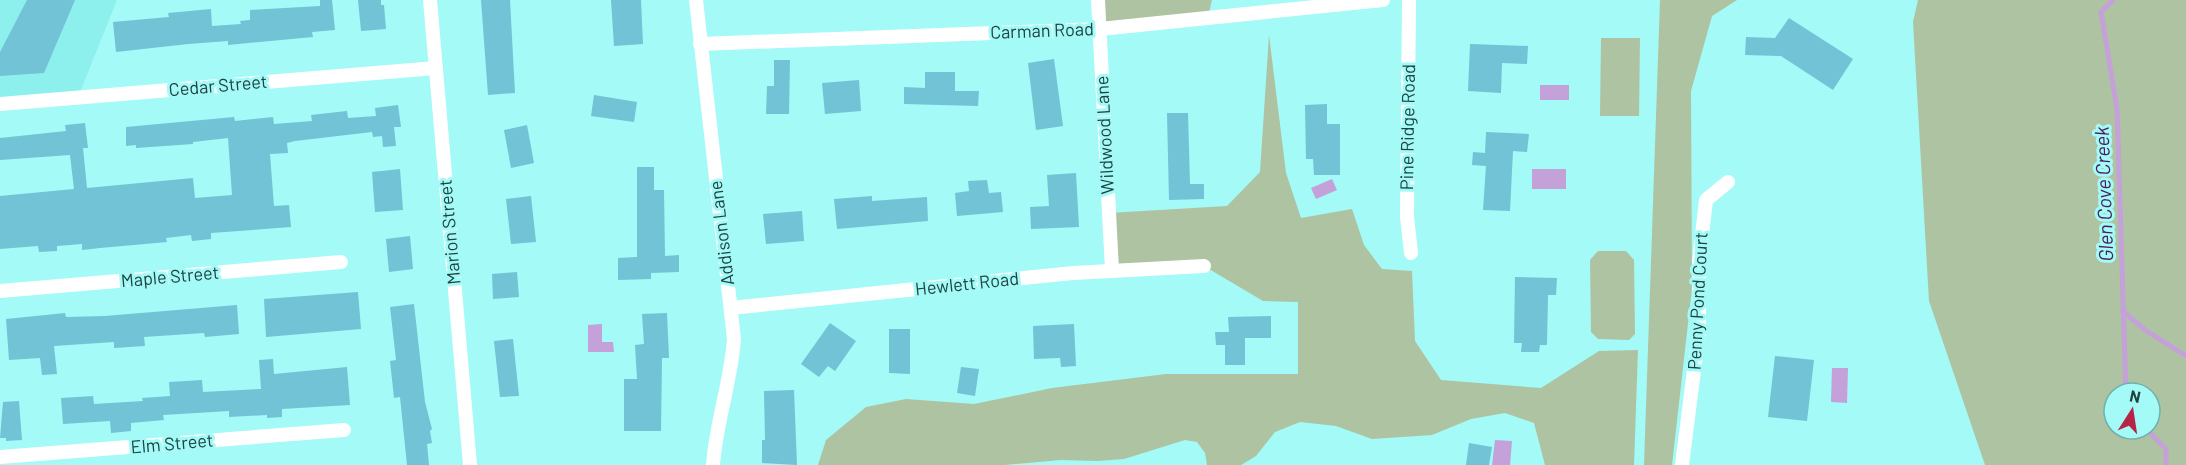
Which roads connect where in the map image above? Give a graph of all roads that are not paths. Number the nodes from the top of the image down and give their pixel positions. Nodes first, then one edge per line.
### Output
1 (430, 0) edge
2 (696, 0) edge
3 (1098, 0) edge
4 (1383, 0) edge
5 (1409, 0) edge
6 (1100, 29) junction
7 (700, 44) junction
8 (436, 68) junction
9 (0, 104) edge
10 (1728, 182) dead end
11 (1412, 253) dead end
12 (340, 262) dead end
13 (1204, 266) dead end
14 (1112, 270) junction
15 (0, 291) edge
16 (730, 308) junction
17 (344, 430) dead end
18 (0, 457) edge
19 (470, 465) edge
20 (713, 465) edge
21 (1682, 465) edge

1 - 8 street, Marion Street
2 - 7 street, Addison Lane
3 - 6 street, Wildwood Lane
4 - 6 street, Carman Road
5 - 11 street, Pine Ridge Road
6 - 7 street, Carman Road
6 - 14 street, Wildwood Lane
7 - 16 street, Addison Lane
8 - 9 street, Cedar Street
8 - 19 street, Marion Street
10 - 21 street, Penny Pond Court
12 - 15 street, Maple Street
13 - 14 street, Hewlett Road
14 - 16 street, Hewlett Road
16 - 20 street, Addison Lane
17 - 18 street, Elm Street

